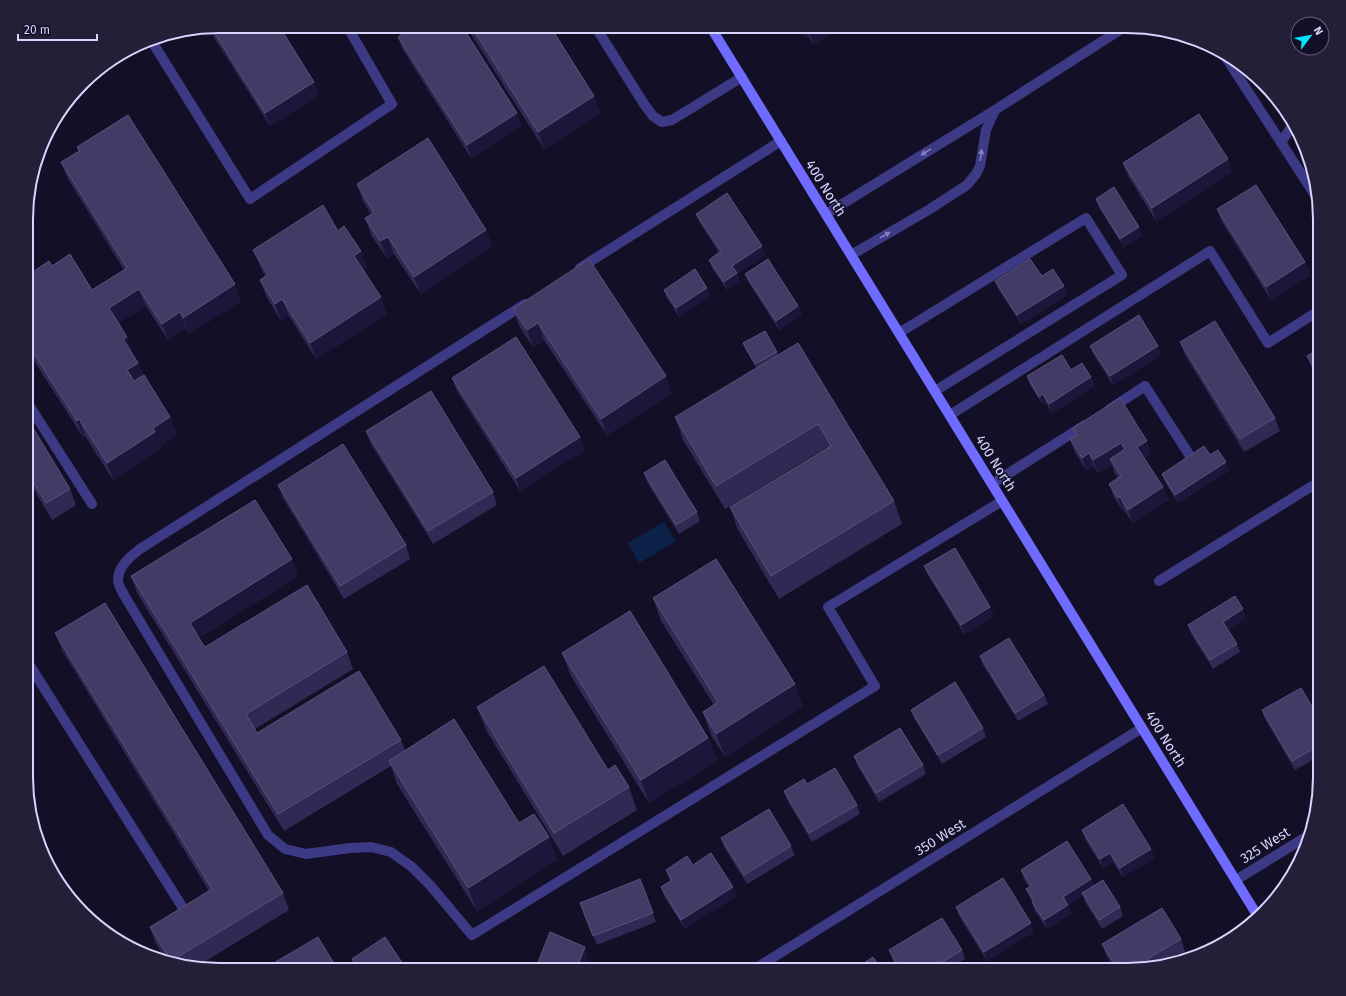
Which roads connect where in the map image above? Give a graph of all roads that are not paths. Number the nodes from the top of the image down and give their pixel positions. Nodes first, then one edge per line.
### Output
1 (351, 33) edge
2 (599, 33) edge
3 (714, 33) edge
4 (1115, 33) edge
5 (154, 45) edge
6 (1230, 64) edge
7 (742, 77) junction
8 (995, 110) junction
9 (1290, 129) edge
10 (781, 140) junction
11 (1281, 143) junction
12 (1310, 189) edge
13 (826, 214) junction
14 (851, 255) junction
15 (574, 272) edge
16 (534, 298) edge
17 (1313, 314) edge
18 (899, 334) junction
19 (935, 391) junction
20 (33, 411) edge
21 (950, 415) junction
22 (1190, 456) edge
23 (992, 484) junction
24 (1313, 487) edge
25 (1002, 501) junction
26 (92, 504) dead end
27 (1159, 581) dead end
28 (33, 671) edge
29 (1142, 728) junction
30 (1302, 839) edge
31 (1236, 880) junction
32 (182, 908) edge
33 (1256, 912) edge
34 (764, 963) edge

1 - 5 street
2 - 7 street
3 - 7 main road, 400 North
4 - 8 street
6 - 11 street
7 - 10 main road, 400 North
8 -> 13 street
14 -> 8 street
9 - 11 street
10 - 13 main road, 400 North
10 - 15 street
11 - 12 street
13 - 14 main road, 400 North
14 - 18 main road, 400 North
16 - 25 street
17 - 21 street
18 - 19 main road, 400 North
18 - 19 street
19 - 21 main road, 400 North
20 - 26 street
21 - 23 main road, 400 North
22 - 23 street
23 - 25 main road, 400 North
24 - 27 street
25 - 29 main road, 400 North
28 - 32 street
29 - 31 main road, 400 North
29 - 34 street, 350 West
30 - 31 street, 325 West
31 - 33 main road, 400 North

